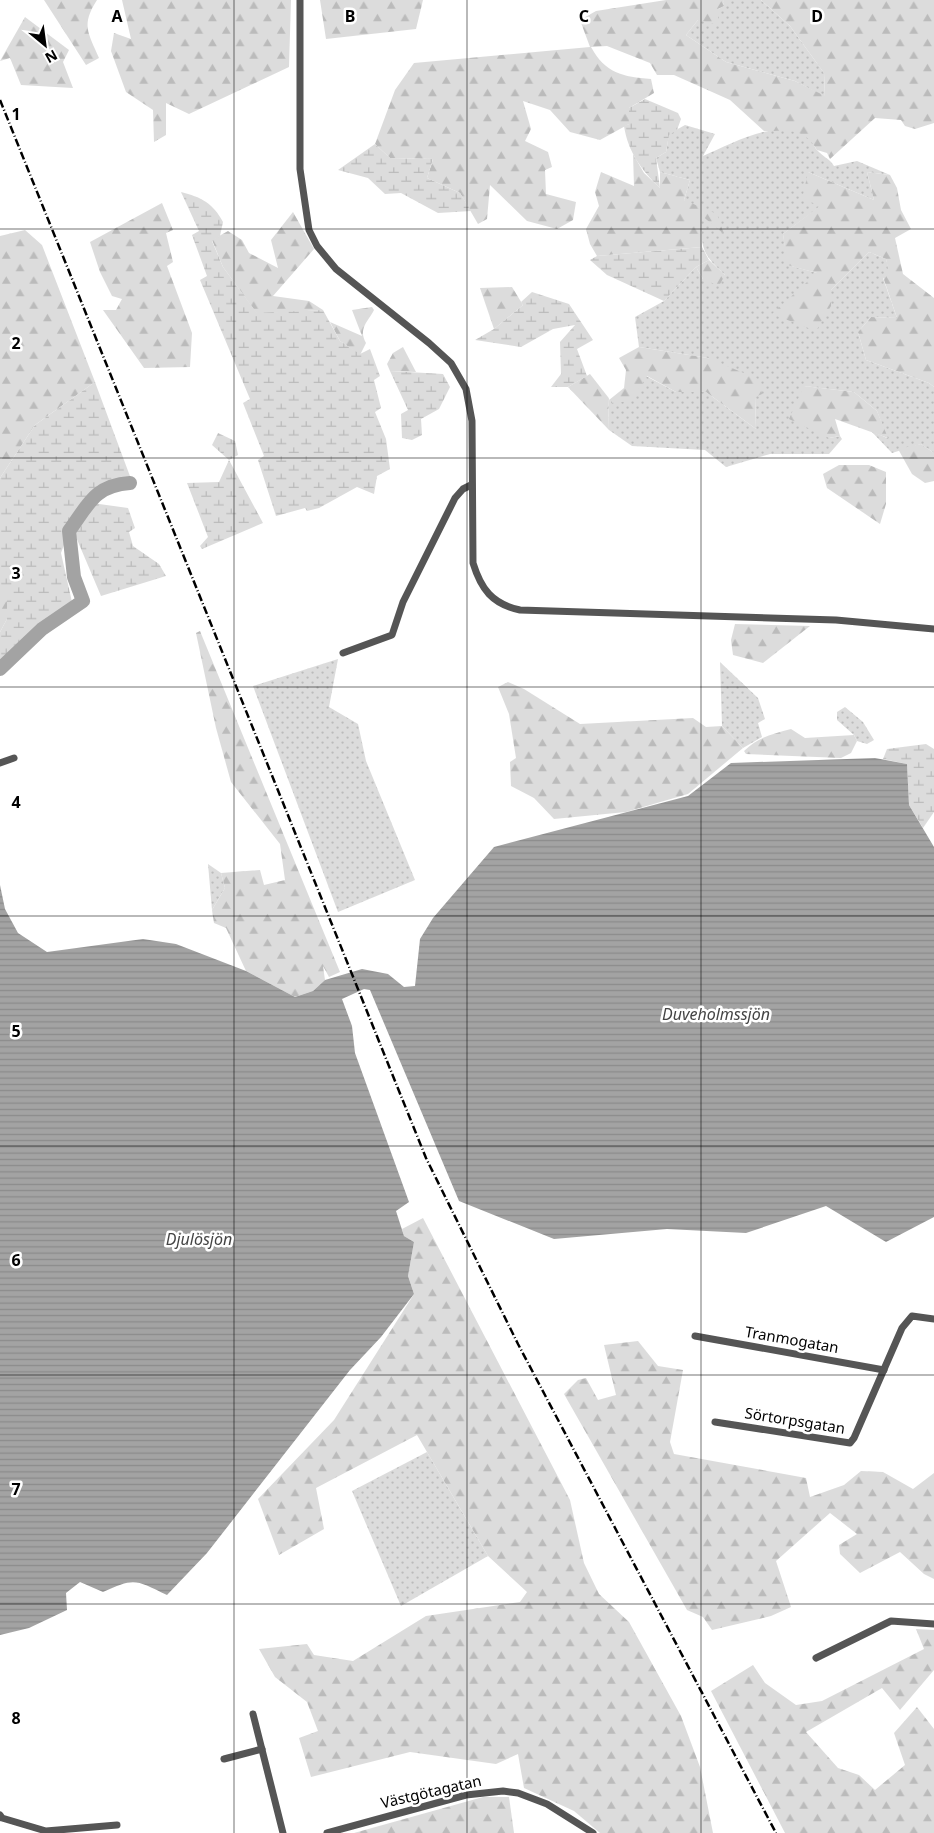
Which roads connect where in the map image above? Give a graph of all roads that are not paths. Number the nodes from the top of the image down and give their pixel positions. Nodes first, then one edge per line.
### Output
1 (300, 0) edge
2 (472, 485) junction
3 (934, 629) edge
4 (343, 653) dead end
5 (14, 758) dead end
6 (0, 763) edge
7 (934, 1319) edge
8 (694, 1336) dead end
9 (884, 1370) junction
10 (715, 1422) dead end
11 (934, 1624) edge
12 (816, 1658) dead end
13 (253, 1714) dead end
14 (262, 1749) junction
15 (224, 1759) dead end
16 (1, 1818) edge
17 (117, 1824) dead end
18 (283, 1833) edge
19 (327, 1833) edge
20 (593, 1833) edge

1 - 2 street
2 - 3 street
2 - 4 street
5 - 6 street
7 - 9 street, Sörtorpsgatan
8 - 9 street, Tranmogatan
9 - 10 street, Sörtorpsgatan
11 - 12 street
13 - 14 street
14 - 15 street
14 - 18 street
16 - 17 street
19 - 20 street, Västgötagatan

